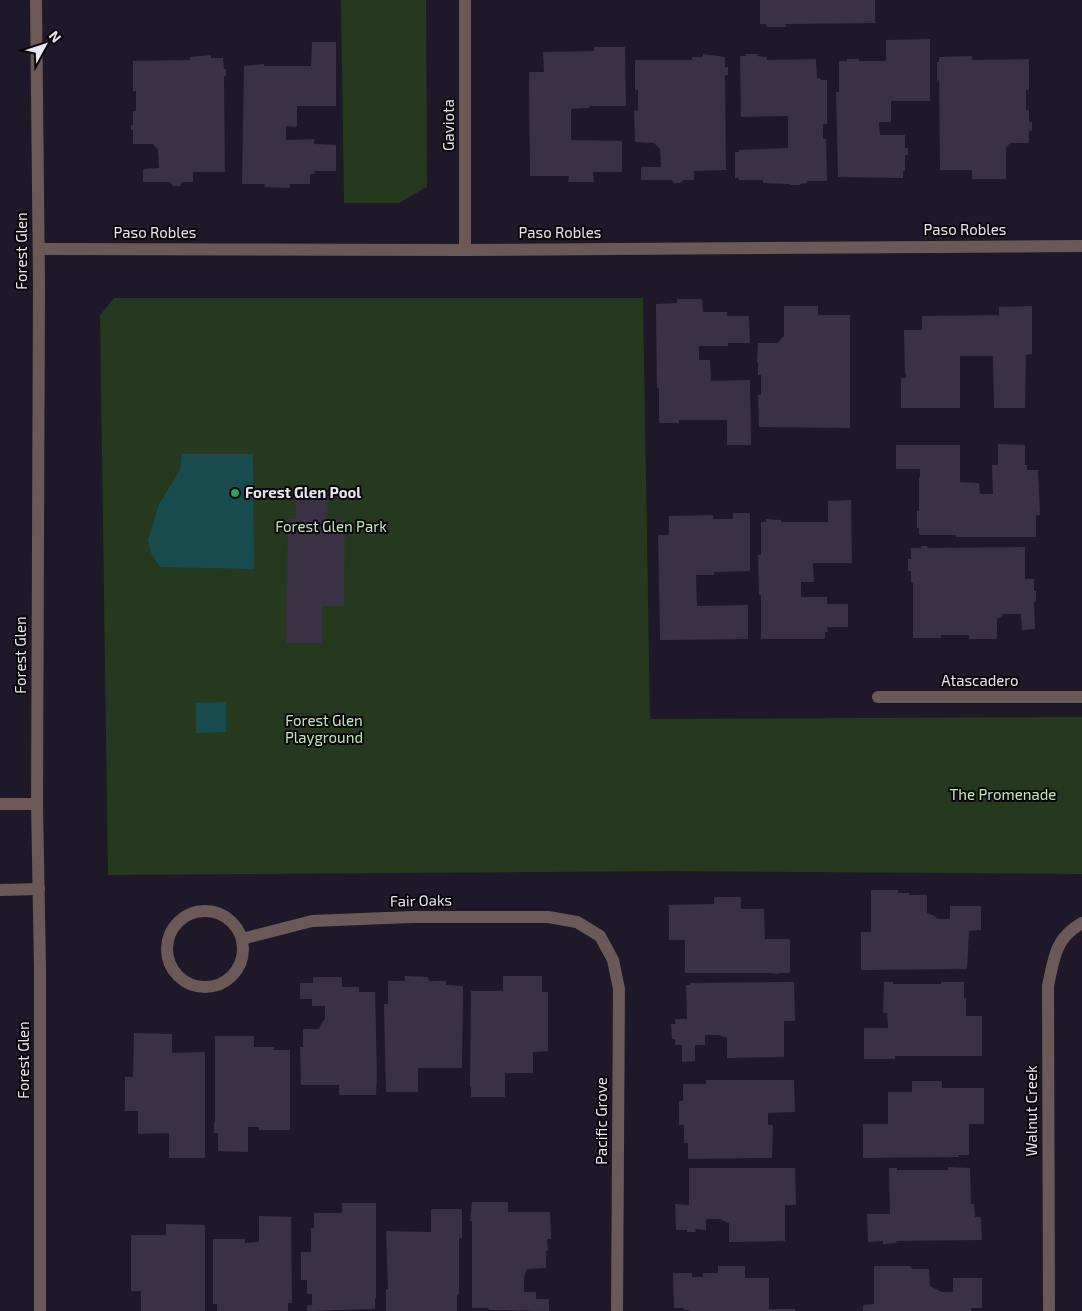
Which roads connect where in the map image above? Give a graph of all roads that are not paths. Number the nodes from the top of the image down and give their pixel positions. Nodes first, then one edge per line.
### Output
1 (36, 0) edge
2 (466, 0) edge
3 (1082, 246) edge
4 (39, 249) junction
5 (465, 250) junction
6 (1082, 697) edge
7 (878, 698) dead end
8 (0, 804) edge
9 (37, 804) junction
10 (39, 889) junction
11 (0, 890) edge
12 (1082, 923) edge
13 (600, 936) joint
14 (242, 939) junction
15 (40, 1311) edge
16 (617, 1311) edge
17 (1049, 1311) edge

1 - 4 street, Forest Glen
2 - 5 street, Gaviota
3 - 5 street, Paso Robles
4 - 5 street, Paso Robles
4 - 9 street, Forest Glen
6 - 7 street, Atascadero
8 - 9 street
9 - 10 street, Forest Glen
10 - 11 street
10 - 15 street, Forest Glen
12 - 17 street, Walnut Creek
13 - 14 street, Fair Oaks
13 - 16 street, Pacific Grove
14 - 14 street

